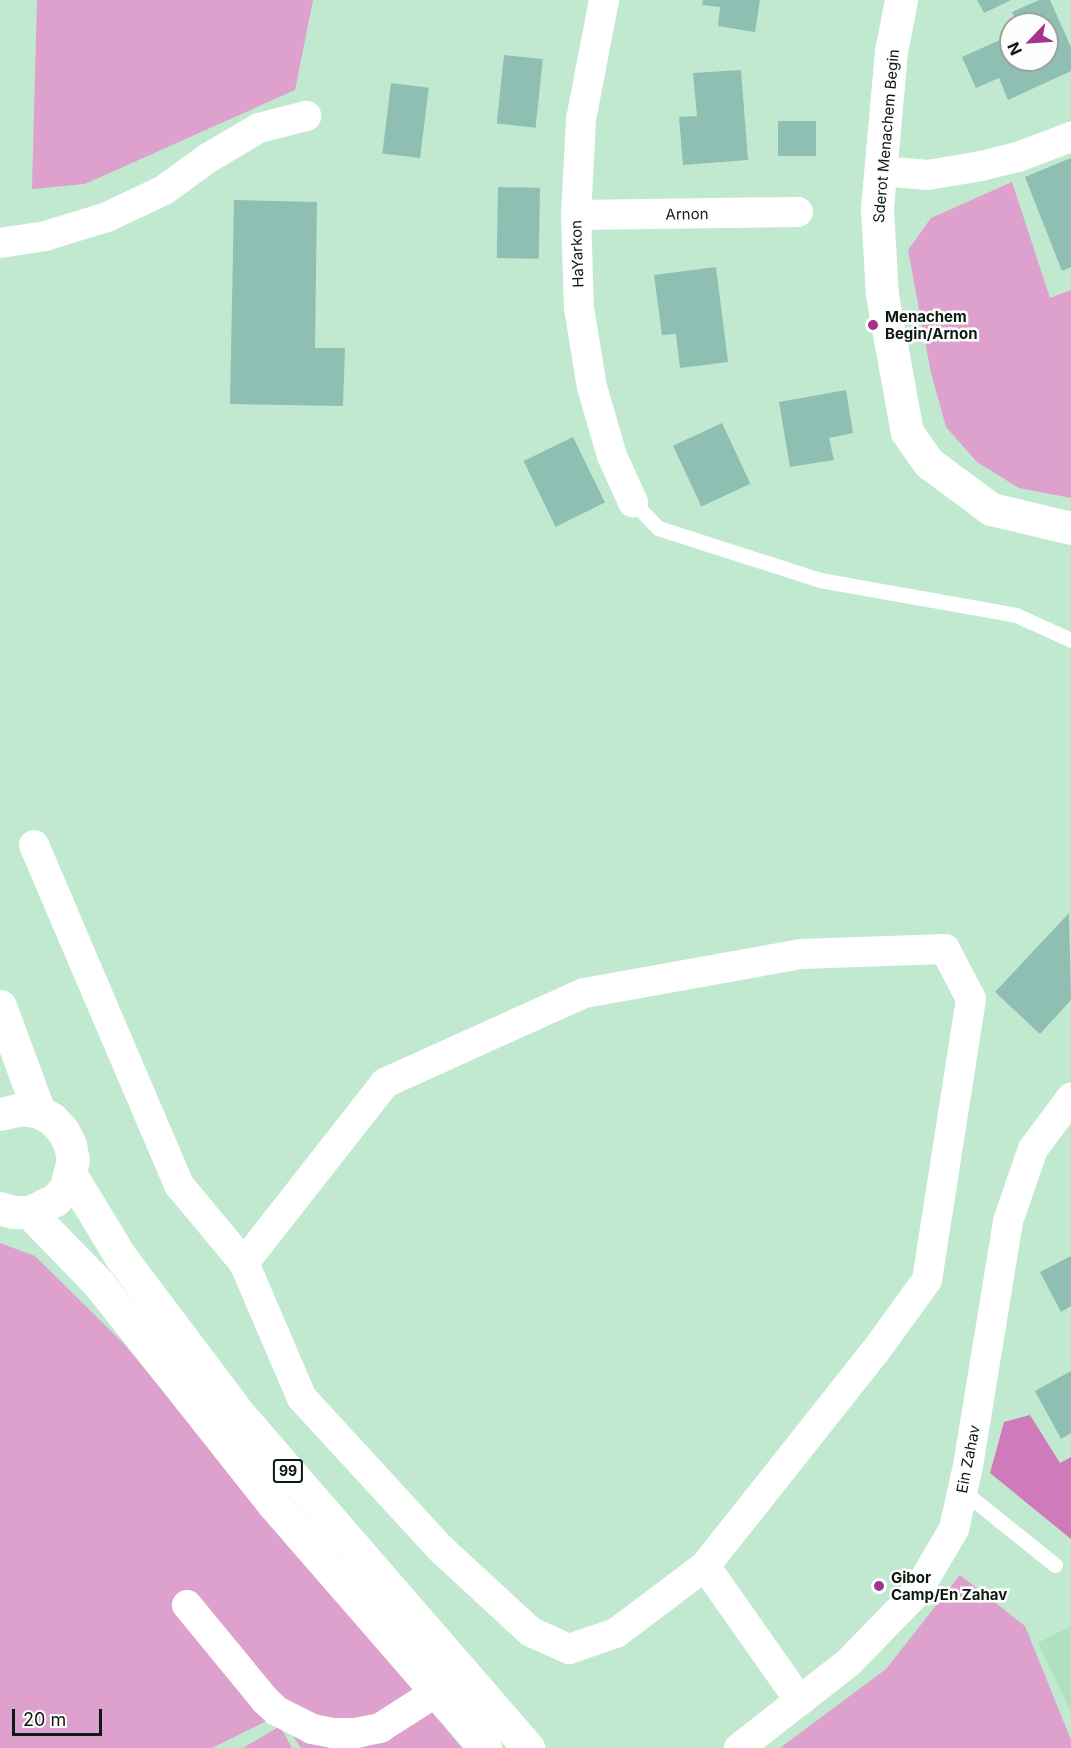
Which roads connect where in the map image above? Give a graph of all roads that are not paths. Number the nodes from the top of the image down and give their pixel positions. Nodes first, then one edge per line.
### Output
1 (604, 0) edge
2 (901, 0) edge
3 (306, 116) dead end
4 (1071, 137) edge
5 (881, 171) junction
6 (798, 212) dead end
7 (576, 215) junction
8 (0, 243) edge
9 (633, 502) joint
10 (1071, 528) edge
11 (1071, 640) edge
12 (34, 845) dead end
13 (0, 1006) edge
14 (1071, 1098) edge
15 (39, 1112) junction
16 (0, 1114) edge
17 (71, 1175) junction
18 (14, 1210) edge
19 (244, 1263) junction
20 (963, 1491) junction
21 (1054, 1565) dead end
22 (705, 1566) junction
23 (186, 1605) dead end
24 (436, 1692) junction
25 (800, 1701) junction
26 (484, 1748) edge
27 (528, 1748) edge
28 (740, 1748) edge

1 - 7 street, HaYarkon
2 - 5 main road, Sderot Menachem Begin
3 - 8 street
4 - 5 street
5 - 10 main road, Sderot Menachem Begin
6 - 7 street, Arnon
7 - 9 street, HaYarkon
9 - 11 lane
12 - 19 street
13 - 15 main road
14 - 20 street, Ein Zahav
15 - 16 main road
15 - 17 main road, 99
17 - 18 main road, 99
17 - 27 main road, 99
18 - 24 main road, 99
19 - 22 street
19 - 22 street
20 - 21 lane
20 - 25 street, Ein Zahav
22 - 25 street
23 - 24 street
24 - 26 main road, 99
25 - 28 street, Ein Zahav

